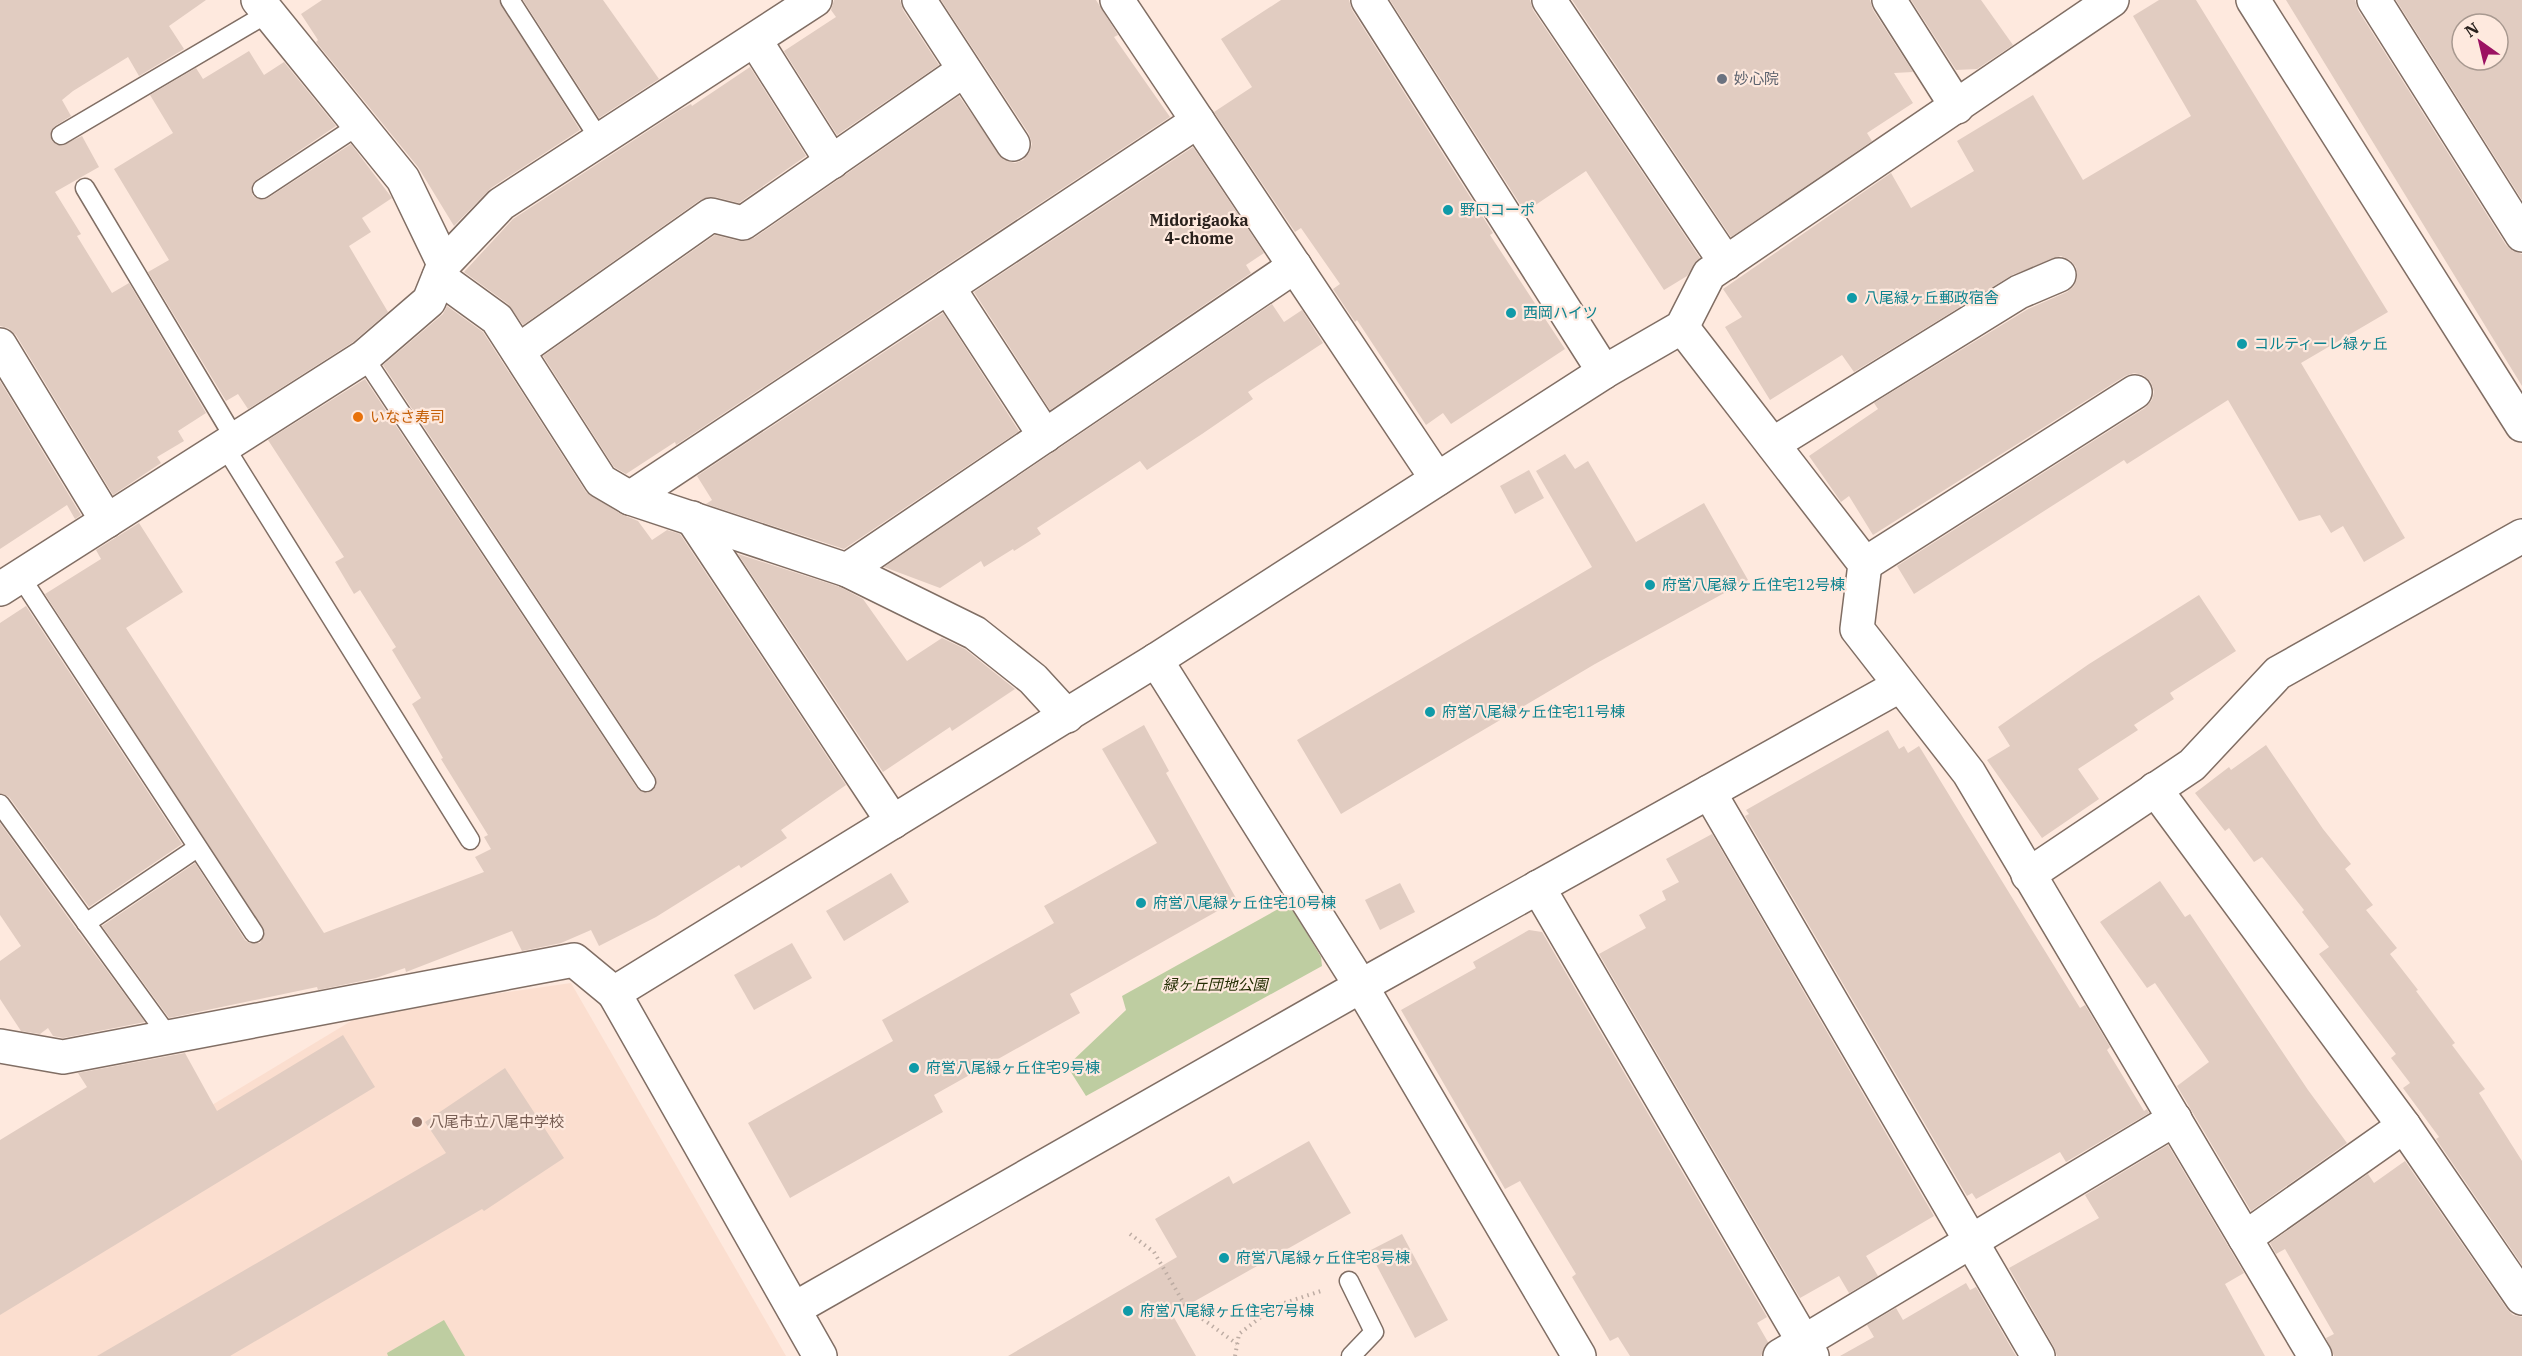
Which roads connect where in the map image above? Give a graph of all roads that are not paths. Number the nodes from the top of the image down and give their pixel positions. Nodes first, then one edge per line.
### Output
1 (510, 0) edge
2 (815, 0) edge
3 (919, 0) edge
4 (1117, 0) edge
5 (1368, 0) edge
6 (1549, 0) edge
7 (1889, 0) edge
8 (2112, 0) edge
9 (2253, 0) edge
10 (2374, 0) edge
11 (263, 7) edge
12 (2067, 12) edge
13 (755, 40) junction
14 (964, 70) junction
15 (1957, 107) junction
16 (1198, 121) junction
17 (359, 125) junction
18 (61, 135) dead end
19 (600, 140) junction
20 (1013, 144) dead end
21 (832, 162) junction
22 (85, 188) dead end
23 (262, 189) dead end
24 (2522, 235) edge
25 (1726, 263) junction
26 (1295, 266) junction
27 (441, 271) junction
28 (2060, 275) dead end
29 (948, 287) junction
30 (1682, 327) junction
31 (0, 345) edge
32 (518, 351) junction
33 (364, 357) junction
34 (1604, 372) junction
35 (2135, 392) dead end
36 (2522, 425) edge
37 (1045, 436) junction
38 (230, 443) junction
39 (1773, 444) junction
40 (1437, 479) junction
41 (630, 498) junction
42 (692, 518) junction
43 (107, 521) junction
44 (2522, 536) edge
45 (1864, 564) junction
46 (847, 570) junction
47 (10, 583) edge
48 (1156, 660) junction
49 (1899, 686) junction
50 (1067, 716) junction
51 (646, 782) dead end
52 (2156, 789) junction
53 (1709, 792) junction
54 (0, 804) edge
55 (893, 822) junction
56 (470, 840) dead end
57 (197, 848) junction
58 (2028, 875) junction
59 (1538, 887) junction
60 (86, 923) junction
61 (254, 933) dead end
62 (1362, 986) junction
63 (614, 993) junction
64 (169, 1037) junction
65 (0, 1047) edge
66 (2175, 1119) junction
67 (2404, 1125) junction
68 (2245, 1238) junction
69 (1971, 1242) junction
70 (1349, 1281) road end
71 (2522, 1298) edge
72 (794, 1310) junction
73 (1799, 1351) edge
74 (820, 1356) edge
75 (1351, 1356) edge
76 (1579, 1356) edge
77 (2038, 1356) edge
78 (2315, 1356) edge

1 - 19 lane
2 - 13 street
3 - 14 street
4 - 16 street
5 - 34 street
6 - 25 street
7 - 15 street
8 - 12 street
9 - 36 street
10 - 24 street
11 - 17 street
11 - 18 lane
12 - 15 street
13 - 19 street
13 - 21 street
14 - 20 street
14 - 21 street
15 - 25 street
16 - 26 street
16 - 29 street
17 - 23 lane
17 - 27 street
19 - 27 street
21 - 32 street
22 - 38 lane
25 - 30 street
26 - 37 street
26 - 40 street
27 - 32 street
27 - 33 street
28 - 39 street
29 - 37 street
29 - 41 street
30 - 34 street
30 - 39 street
31 - 43 street
32 - 41 street
33 - 38 street
33 - 51 lane
34 - 40 street
35 - 45 street
37 - 46 street
38 - 43 street
38 - 56 lane
39 - 45 street
40 - 48 street
41 - 42 street
42 - 46 street
42 - 55 street
43 - 47 street
44 - 52 street
45 - 49 street
46 - 50 street
47 - 57 lane
48 - 50 street
48 - 62 street
49 - 53 street
49 - 58 street
50 - 55 street
52 - 58 street
52 - 67 street
53 - 59 street
53 - 69 street
54 - 60 lane
55 - 63 street
57 - 60 lane
57 - 61 lane
58 - 66 street
59 - 62 street
59 - 73 street
60 - 64 lane
62 - 72 street
62 - 76 street
63 - 64 street
63 - 72 street
64 - 65 street
66 - 68 street
66 - 69 street
67 - 68 street
67 - 71 street
68 - 78 street
69 - 73 street
69 - 77 street
70 - 75 lane
72 - 74 street

